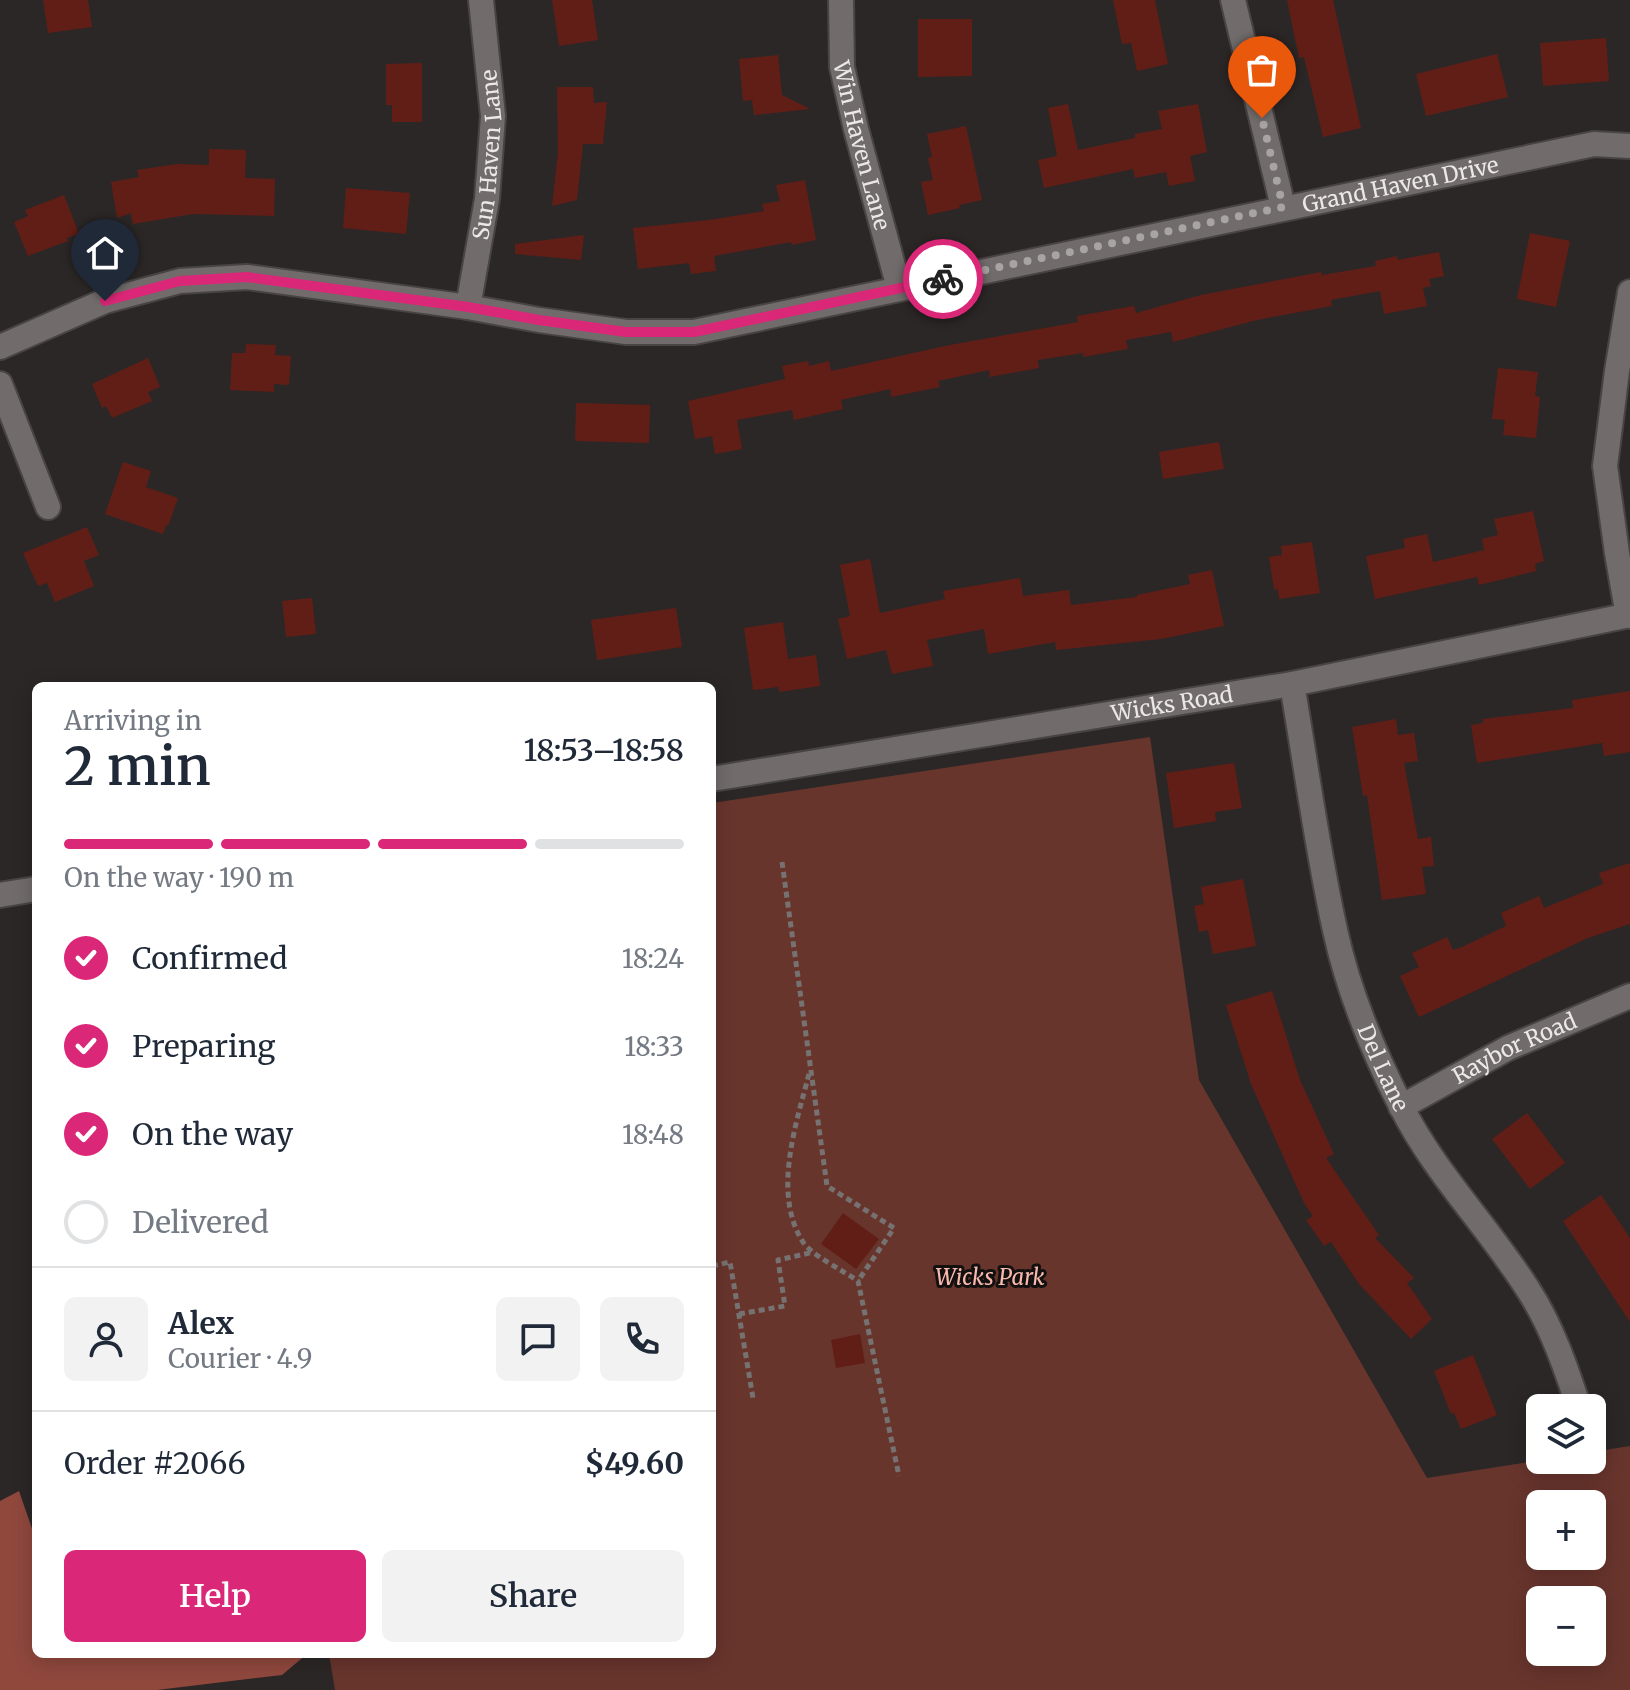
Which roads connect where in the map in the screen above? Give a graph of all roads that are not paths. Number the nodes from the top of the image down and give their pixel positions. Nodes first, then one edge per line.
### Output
1 (481, 0) edge
2 (841, 0) edge
3 (1233, 0) edge
4 (1630, 146) edge
5 (1283, 207) junction
6 (899, 288) junction
7 (1630, 292) edge
8 (468, 307) junction
9 (0, 347) edge
10 (0, 384) edge
11 (48, 507) dead end
12 (1629, 616) edge
13 (1292, 684) junction
14 (716, 778) edge
15 (32, 890) edge
16 (0, 895) edge
17 (1630, 996) edge
18 (1401, 1107) junction
19 (1574, 1394) edge

1 - 8 street, Sun Haven Lane
2 - 6 street, Win Haven Lane
3 - 5 street
4 - 5 street, Grand Haven Drive
5 - 6 street, Grand Haven Drive
6 - 8 street, Grand Haven Drive
7 - 12 street
8 - 9 street, Grand Haven Drive
10 - 11 street
12 - 13 street, Wicks Road
13 - 14 street, Wicks Road
13 - 18 street, Del Lane
15 - 16 street
17 - 18 street, Raybor Road
18 - 19 street, Del Lane

